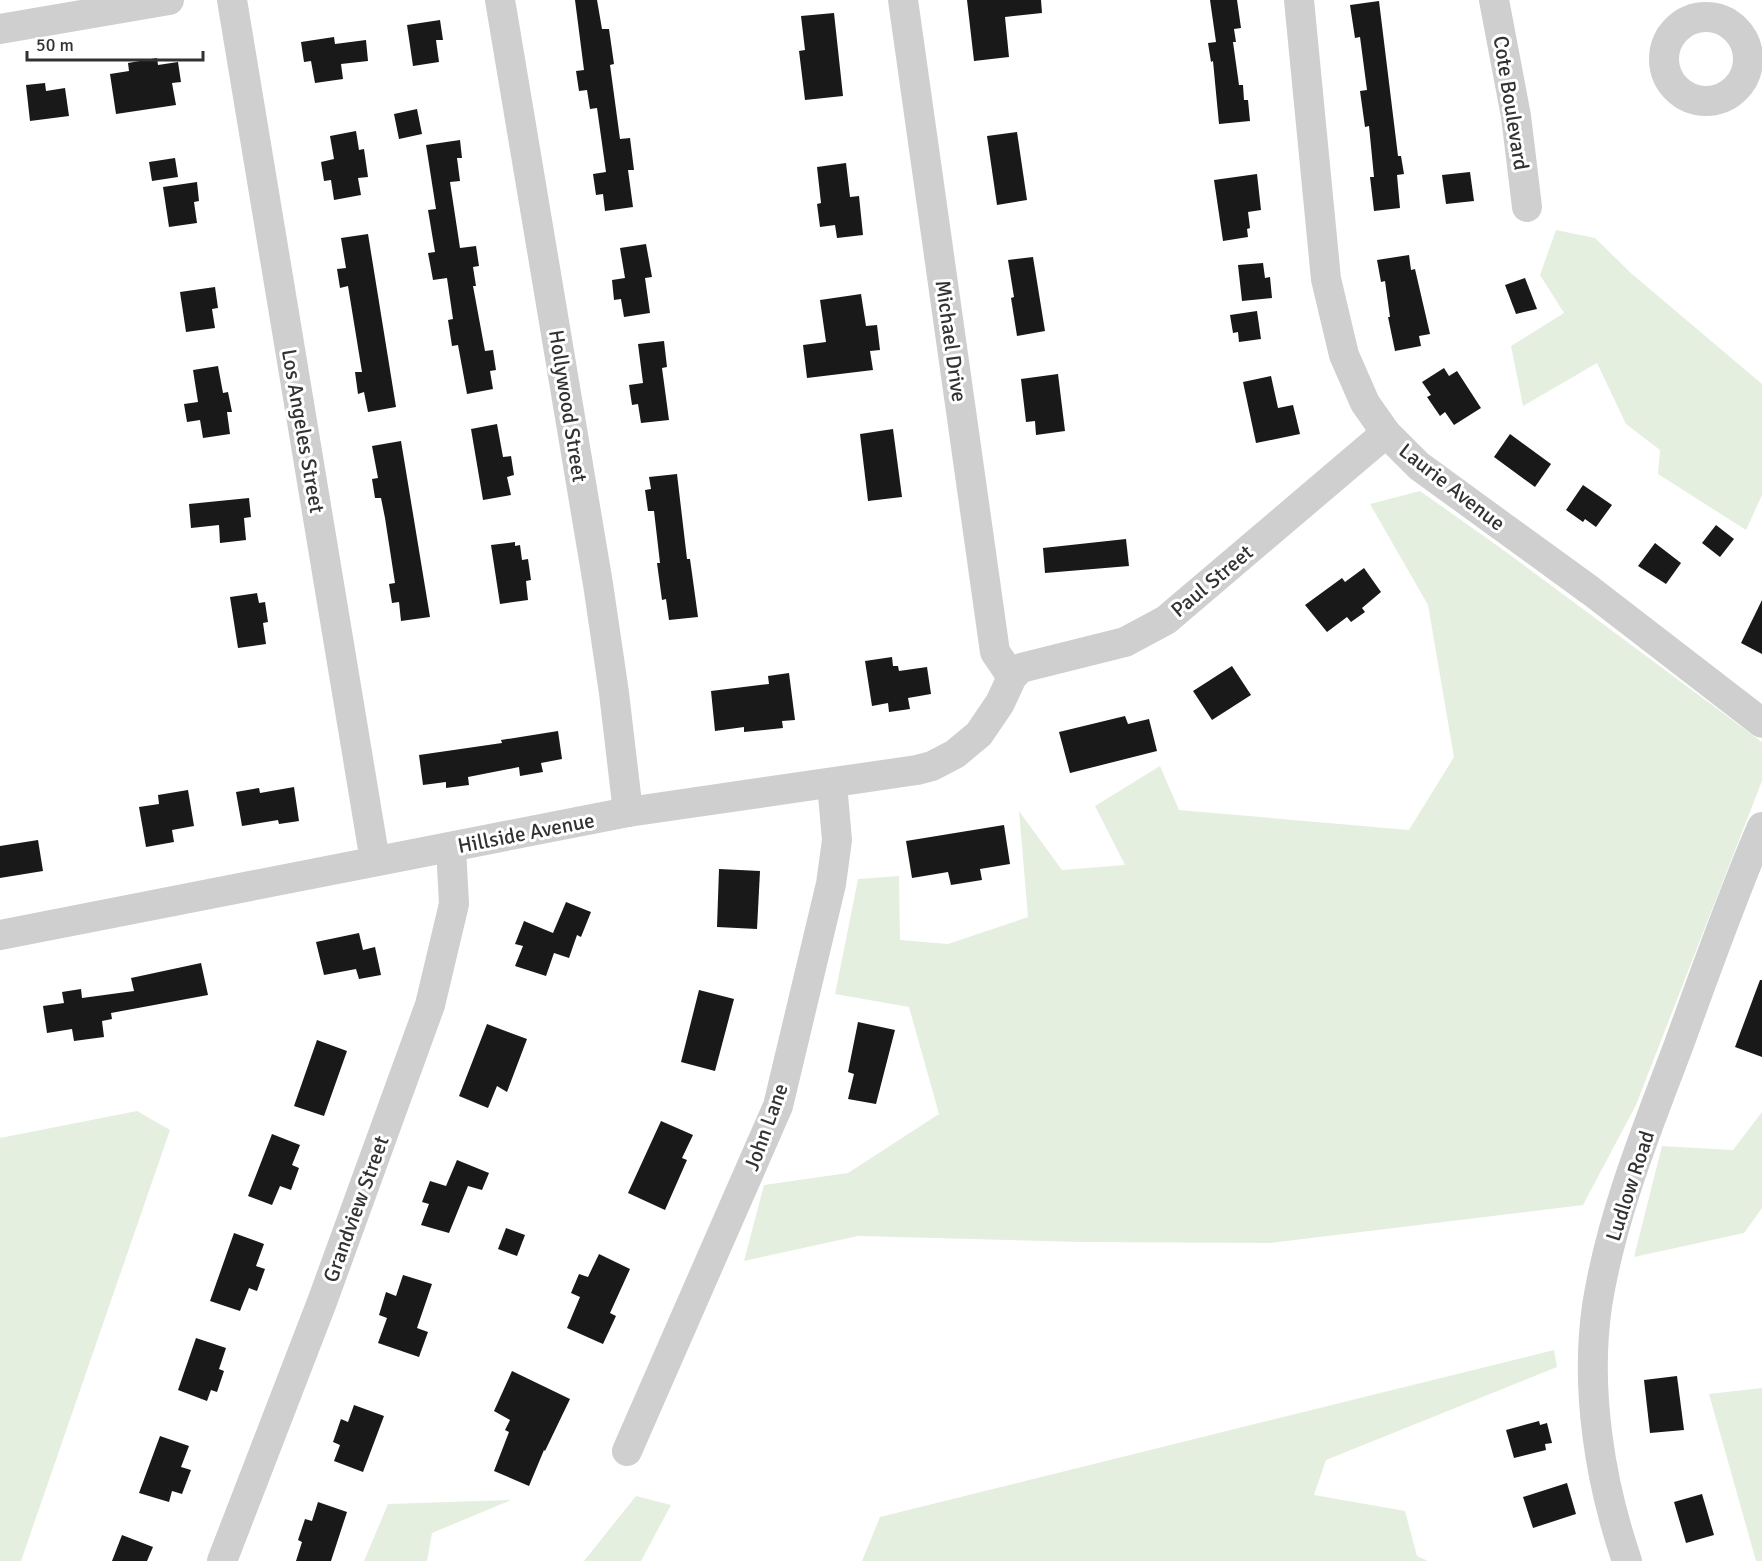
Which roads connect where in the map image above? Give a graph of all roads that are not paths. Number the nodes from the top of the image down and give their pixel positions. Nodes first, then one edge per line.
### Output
1 (169, 0) edge
2 (232, 0) edge
3 (500, 0) edge
4 (903, 0) edge
5 (1299, 0) edge
6 (1494, 0) edge
7 (0, 29) edge
8 (1527, 207) dead end
9 (1386, 433) junction
10 (1012, 677) junction
11 (1762, 723) edge
12 (832, 784) junction
13 (628, 812) junction
14 (1762, 827) edge
15 (450, 848) junction
16 (375, 861) junction
17 (0, 935) edge
18 (627, 1451) dead end
19 (222, 1561) edge
20 (1627, 1561) edge

1 - 7 street
2 - 16 street, Los Angeles Street
3 - 13 street, Hollywood Street
4 - 10 street, Michael Drive
5 - 9 street, Laurie Avenue
6 - 8 street, Cote Boulevard
9 - 10 street, Paul Street
9 - 11 street, Laurie Avenue
10 - 12 street, Hillside Avenue
12 - 13 street, Hillside Avenue
12 - 18 street, John Lane
13 - 15 street, Hillside Avenue
14 - 20 street, Ludlow Road
15 - 16 street, Hillside Avenue
15 - 19 street, Grandview Street
16 - 17 street, Hillside Avenue

